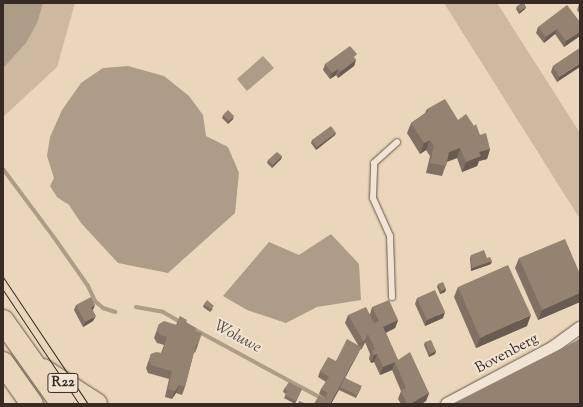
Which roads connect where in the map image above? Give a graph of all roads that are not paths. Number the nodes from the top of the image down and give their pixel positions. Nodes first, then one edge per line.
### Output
1 (397, 142) dead end
2 (392, 297) dead end
3 (3, 321) edge
4 (580, 328) edge
5 (33, 364) junction
6 (6, 370) edge
7 (94, 402) edge
8 (32, 404) edge
9 (62, 404) edge
10 (447, 404) edge

1 - 2 lane
3 - 5 highway, R22
4 - 10 street, Bovenberg
5 - 7 highway, R22
5 - 9 highway, R22
6 - 8 highway, R22

